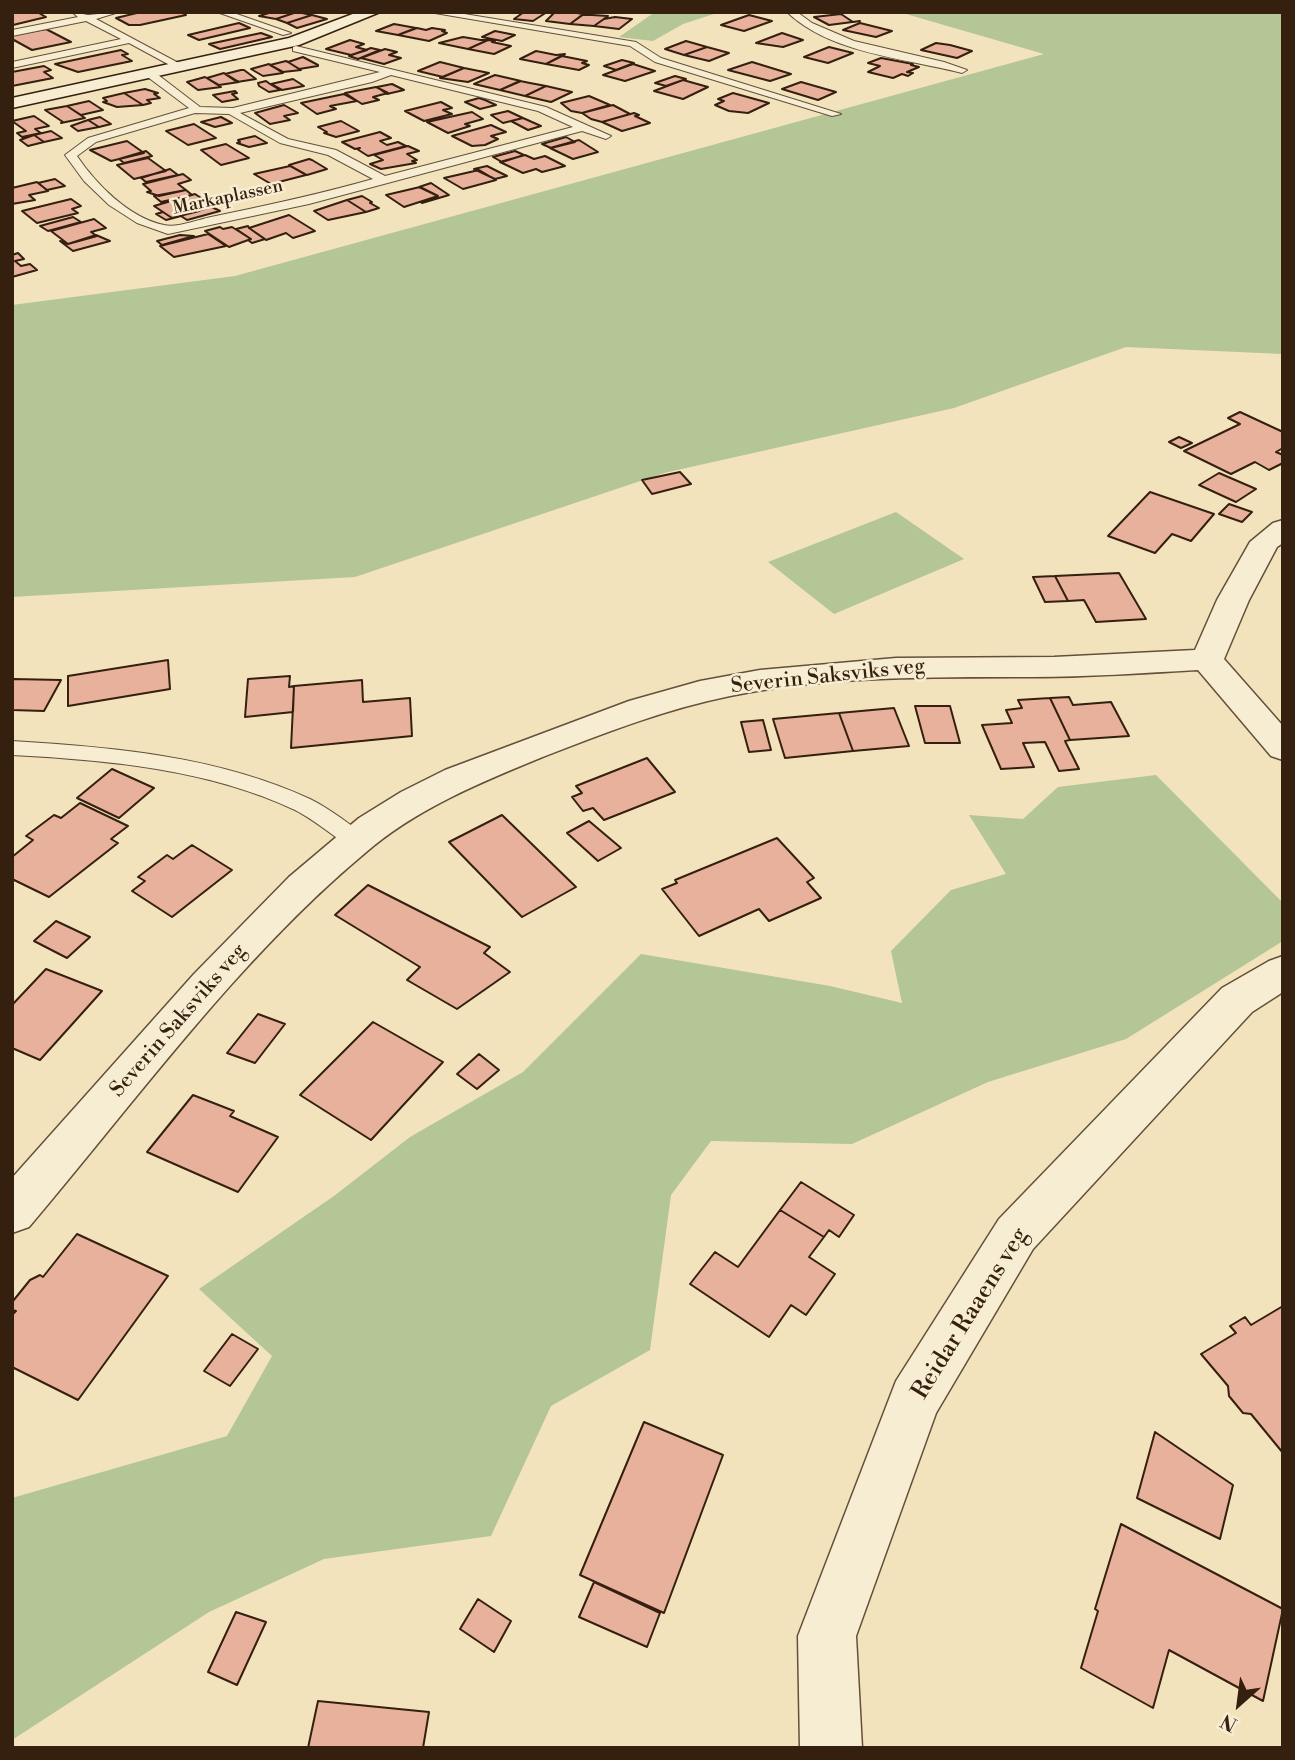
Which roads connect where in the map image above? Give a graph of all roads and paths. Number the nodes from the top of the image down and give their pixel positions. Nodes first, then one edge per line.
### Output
1 (76, 12) edge
2 (115, 12) edge
3 (221, 12) edge
4 (373, 12) edge
5 (433, 12) edge
6 (503, 12) edge
7 (790, 12) edge
8 (87, 18) junction
9 (483, 21) junction
10 (12, 33) edge
11 (286, 33) dead end
12 (131, 40) junction
13 (174, 48) dead end
14 (296, 50) dead end
15 (153, 52) junction
16 (12, 65) edge
17 (181, 67) junction
18 (962, 70) dead end
19 (390, 72) junction
20 (149, 73) junction
21 (12, 103) edge
22 (194, 110) junction
23 (233, 111) junction
24 (836, 114) dead end
25 (583, 128) junction
26 (606, 136) dead end
27 (383, 180) junction
28 (1283, 529) edge
29 (1207, 660) junction
30 (12, 748) edge
31 (1283, 748) edge
32 (356, 840) junction
33 (1283, 972) edge
34 (12, 1212) edge
35 (831, 1748) edge

1 - 8 lane
2 - 8 lane
3 - 11 lane
4 - 17 street
5 - 9 lane
6 - 9 lane
7 - 18 lane
8 - 10 lane
8 - 12 lane
9 - 24 lane
12 - 15 lane
12 - 16 lane
13 - 15 lane
14 - 19 lane
15 - 17 lane
17 - 20 street
19 - 23 lane, Markaplassen
19 - 25 lane
20 - 21 street
20 - 22 lane
22 - 23 lane, Markaplassen
22 - 27 lane, Markaplassen
23 - 27 lane
25 - 26 lane
25 - 27 lane, Markaplassen
28 - 29 street
29 - 31 street
29 - 32 street, Severin Saksviks veg
30 - 32 lane
32 - 34 street, Severin Saksviks veg
33 - 35 street, Reidar Raaens veg

